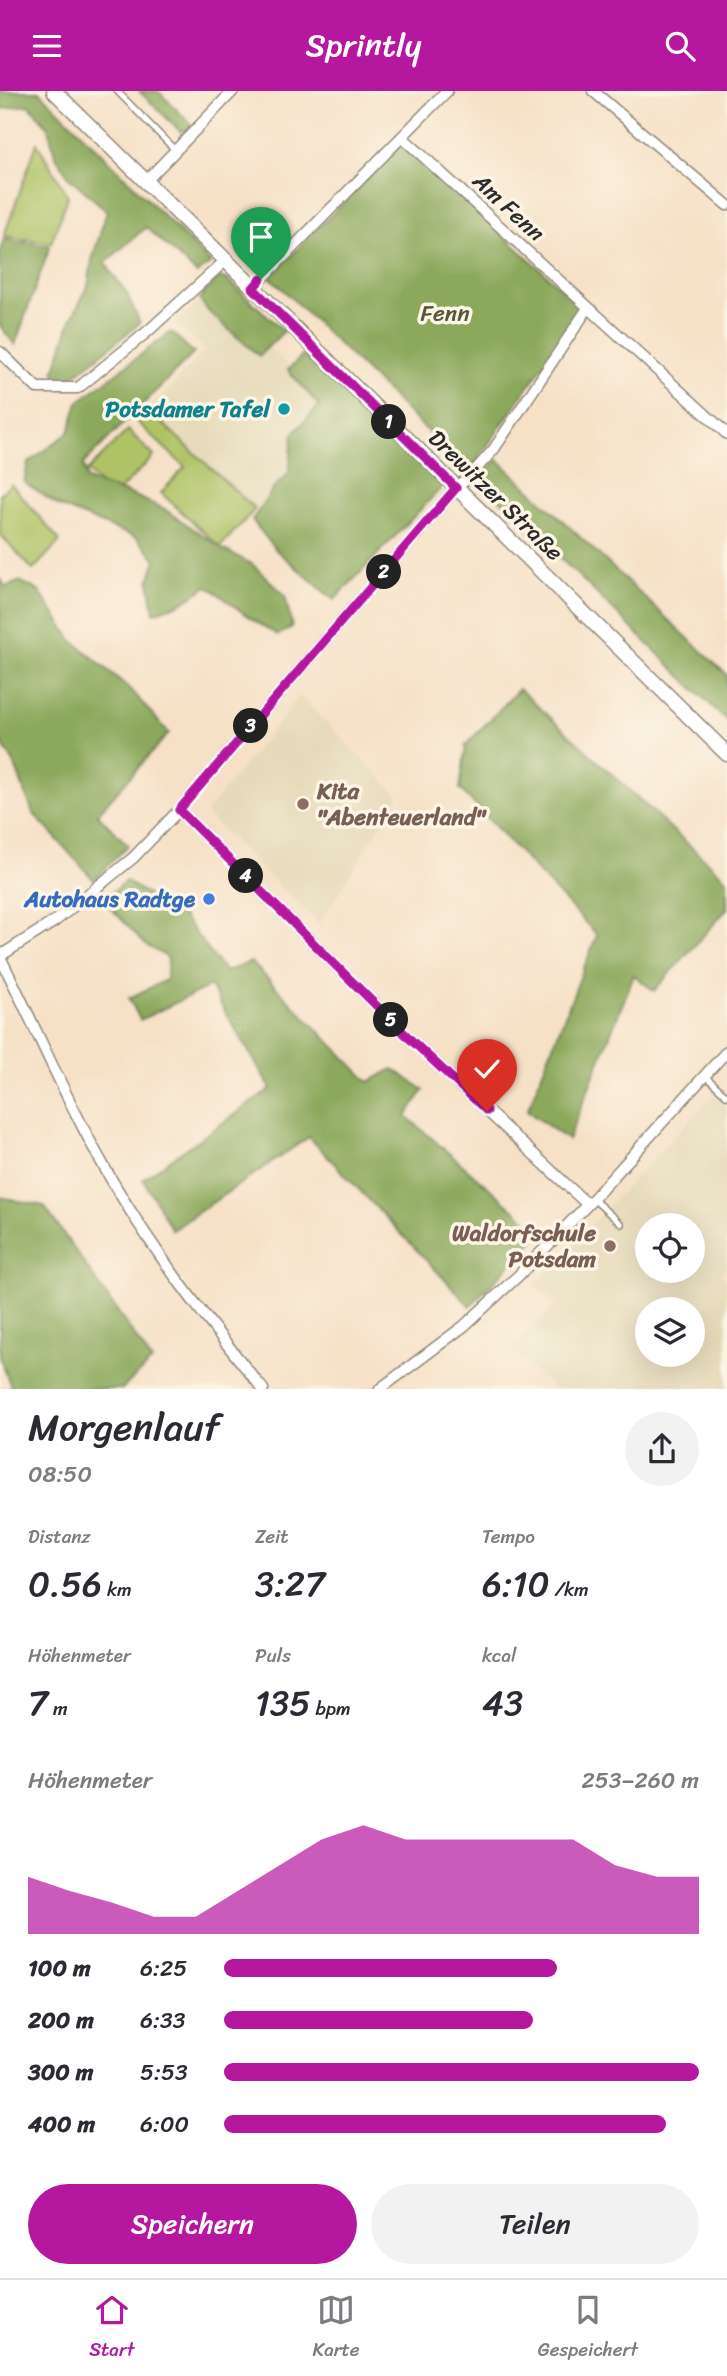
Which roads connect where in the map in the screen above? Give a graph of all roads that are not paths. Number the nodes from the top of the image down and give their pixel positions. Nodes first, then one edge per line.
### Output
1 (54, 91) edge
2 (117, 91) edge
3 (233, 91) edge
4 (447, 91) edge
5 (593, 91) edge
6 (402, 137) junction
7 (176, 150) junction
8 (146, 181) junction
9 (727, 205) edge
10 (225, 261) junction
11 (253, 288) junction
12 (588, 308) junction
13 (0, 352) edge
14 (727, 434) edge
15 (456, 488) junction
16 (727, 754) edge
17 (179, 810) junction
18 (0, 956) edge
19 (727, 1051) edge
20 (705, 1076) junction
21 (727, 1096) edge
22 (590, 1201) junction
23 (621, 1224) dead end
24 (263, 1389) edge
25 (380, 1389) edge

1 - 8 street, Drewitzer Straße
2 - 7 lane
3 - 7 street
4 - 6 street
5 - 9 street
6 - 11 street
6 - 12 street, Am Fenn
7 - 8 street
8 - 10 street, Drewitzer Straße
10 - 11 street, Drewitzer Straße
10 - 13 street
11 - 15 street, Drewitzer Straße
12 - 14 street, Am Fenn
12 - 15 street
15 - 16 street, Drewitzer Straße
15 - 17 street
17 - 18 street
17 - 22 street
18 - 24 street
19 - 20 street
20 - 21 lane
20 - 22 street
22 - 23 lane
22 - 25 street

